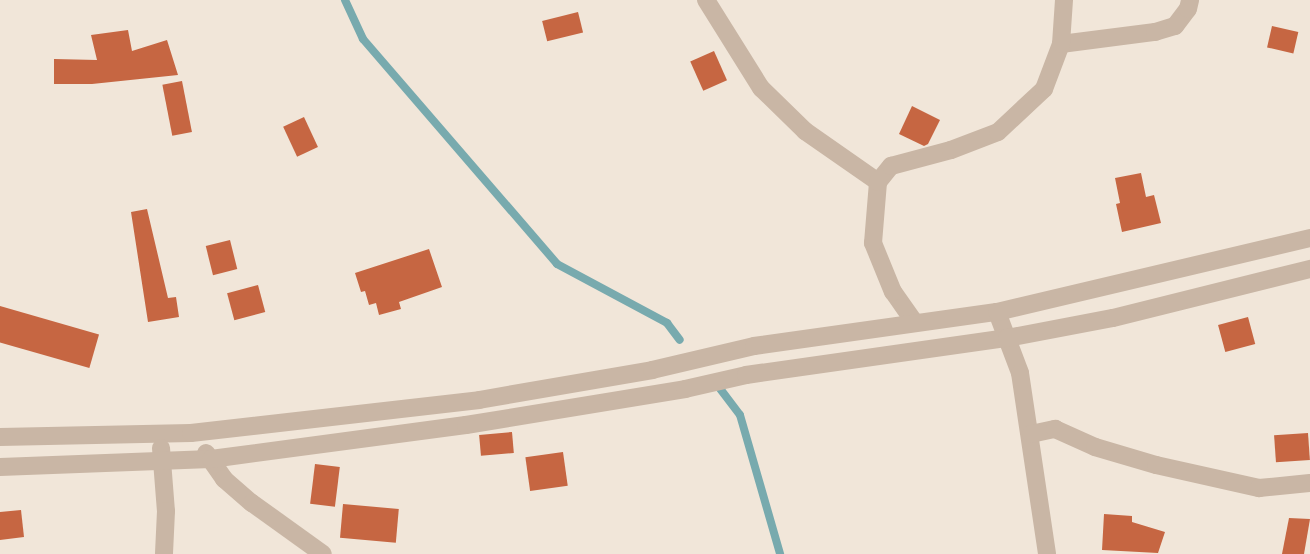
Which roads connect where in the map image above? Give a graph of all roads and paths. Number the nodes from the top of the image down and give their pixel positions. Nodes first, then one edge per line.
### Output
1 (706, 0) edge
2 (1065, 0) edge
3 (1190, 0) edge
4 (1061, 44) junction
5 (878, 182) junction
6 (1310, 238) edge
7 (1310, 269) edge
8 (997, 312) junction
9 (915, 323) junction
10 (1007, 338) junction
11 (191, 433) junction
12 (160, 434) junction
13 (1031, 434) junction
14 (0, 437) edge
15 (162, 459) junction
16 (211, 460) junction
17 (0, 467) edge
18 (1310, 483) edge
19 (164, 554) edge
20 (323, 554) edge
21 (1047, 554) edge

1 - 5 street
2 - 4 street
3 - 4 street
4 - 5 street
5 - 9 street
6 - 8 street
7 - 10 street
8 - 9 street
8 - 10 street
9 - 11 street
10 - 13 street
10 - 16 street
11 - 12 street
11 - 16 street
12 - 14 street
12 - 15 street
13 - 18 street
13 - 21 street
15 - 16 street
15 - 17 street
15 - 19 street
16 - 20 street

